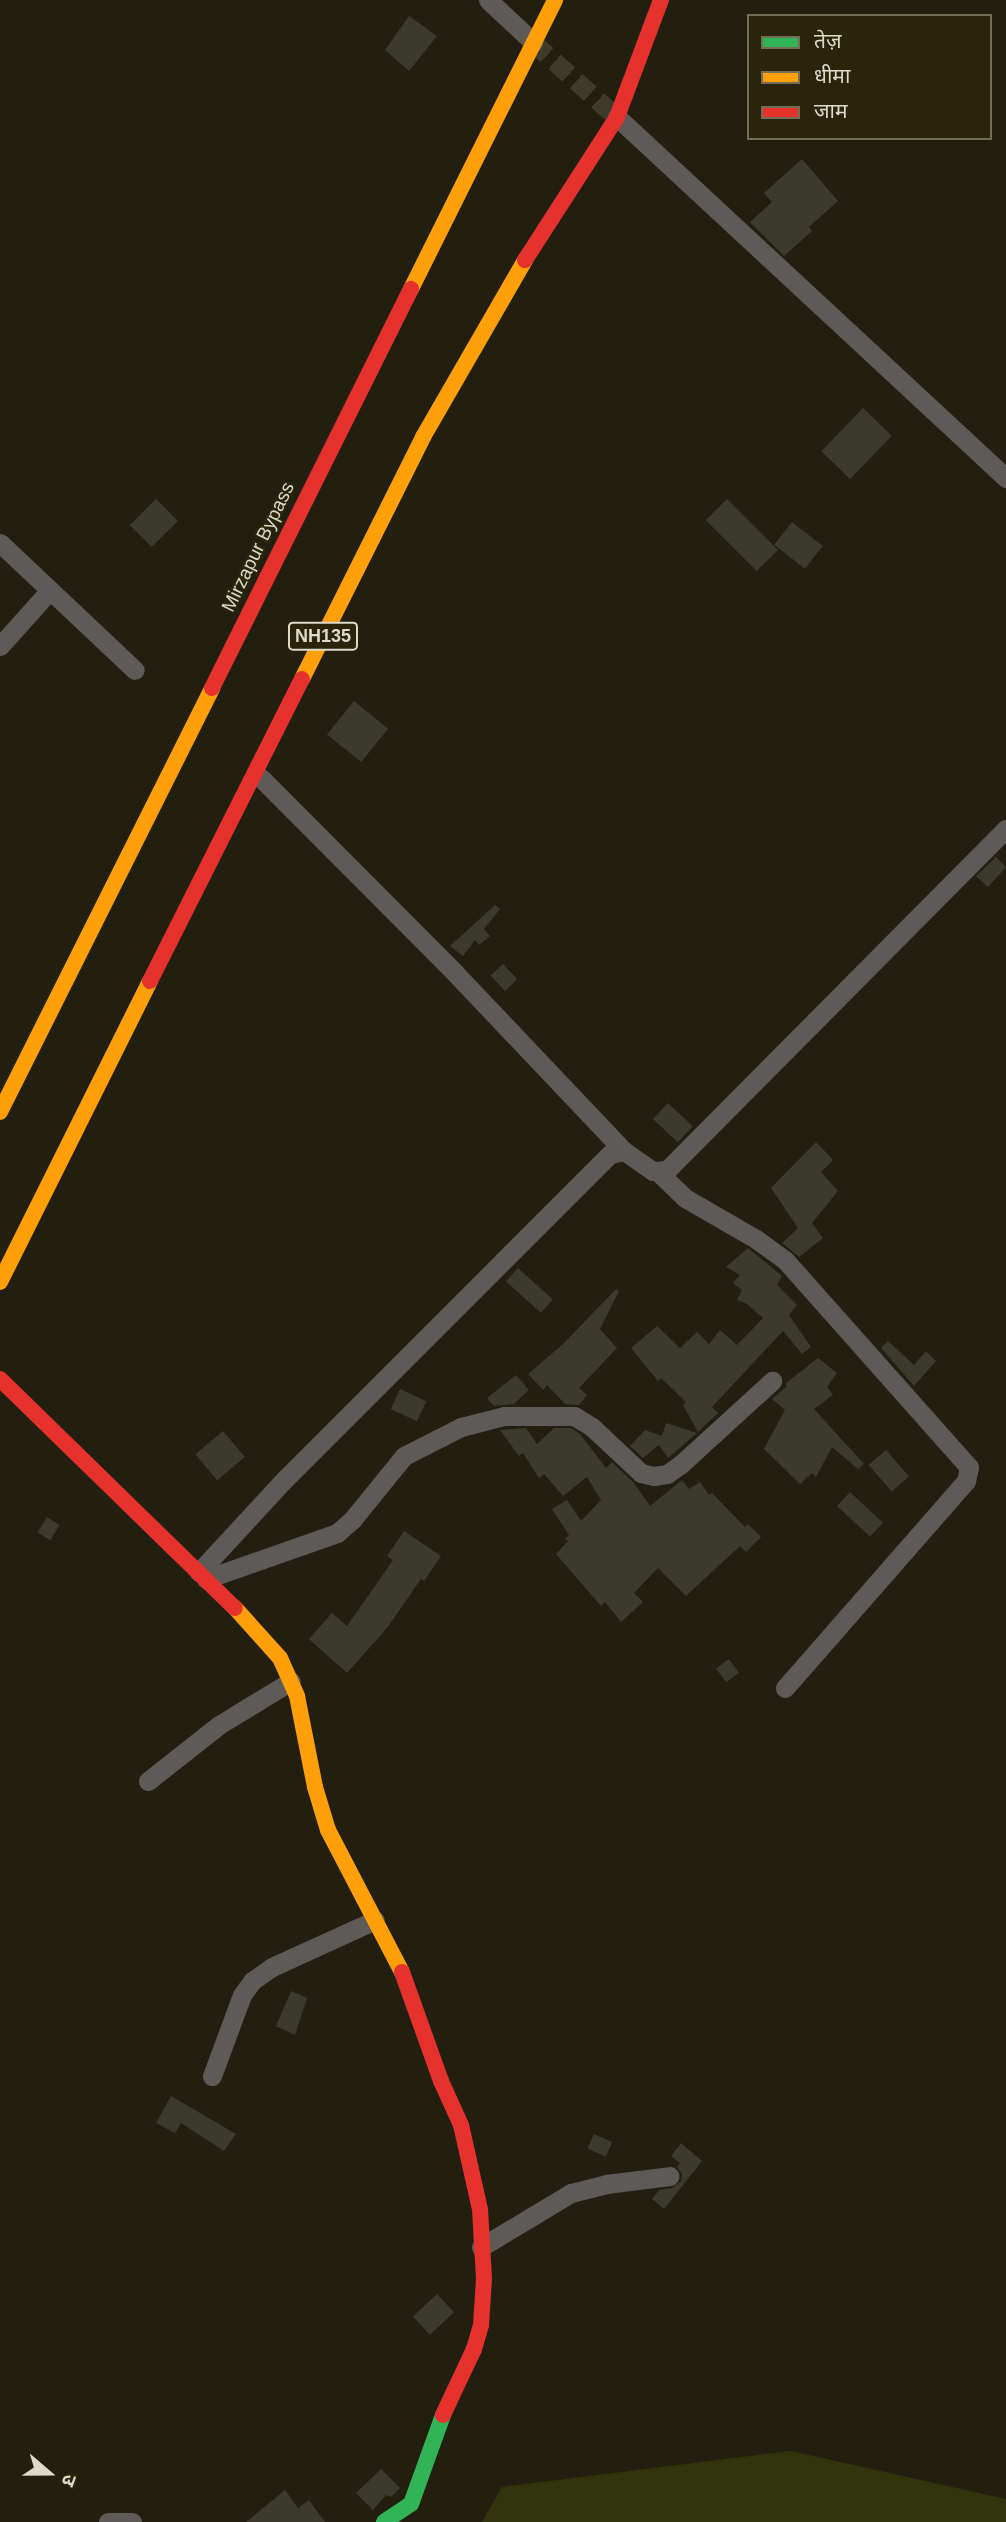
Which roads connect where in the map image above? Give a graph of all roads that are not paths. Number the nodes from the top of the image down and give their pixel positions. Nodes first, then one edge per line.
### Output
1 (488, 0) edge
2 (555, 0) edge
3 (661, 0) edge
4 (533, 42) junction
5 (617, 117) junction
6 (1006, 478) edge
7 (0, 543) edge
8 (50, 590) junction
9 (0, 646) edge
10 (135, 670) dead end
11 (261, 778) dead end
12 (1006, 829) edge
13 (0, 1112) edge
14 (624, 1151) junction
15 (658, 1172) junction
16 (0, 1282) edge
17 (0, 1379) edge
18 (772, 1381) dead end
19 (202, 1576) junction
20 (291, 1681) junction
21 (785, 1688) dead end
22 (148, 1781) dead end
23 (375, 1920) junction
24 (212, 2076) dead end
25 (670, 2176) dead end
26 (481, 2247) junction
27 (108, 2522) edge
28 (132, 2522) edge
29 (384, 2522) edge

1 - 4 street
2 - 4 main road, Mirzapur Bypass
3 - 5 main road, NH135
4 - 13 main road, Mirzapur Bypass
5 - 6 street
5 - 16 main road, NH135
7 - 8 street
8 - 9 street
8 - 10 street
11 - 14 street
12 - 15 street
14 - 15 street
14 - 19 street
15 - 21 street
17 - 19 main road
18 - 19 street
19 - 20 main road
20 - 22 street
20 - 23 main road
23 - 24 street
23 - 26 main road
25 - 26 street
26 - 29 main road
27 - 28 street

